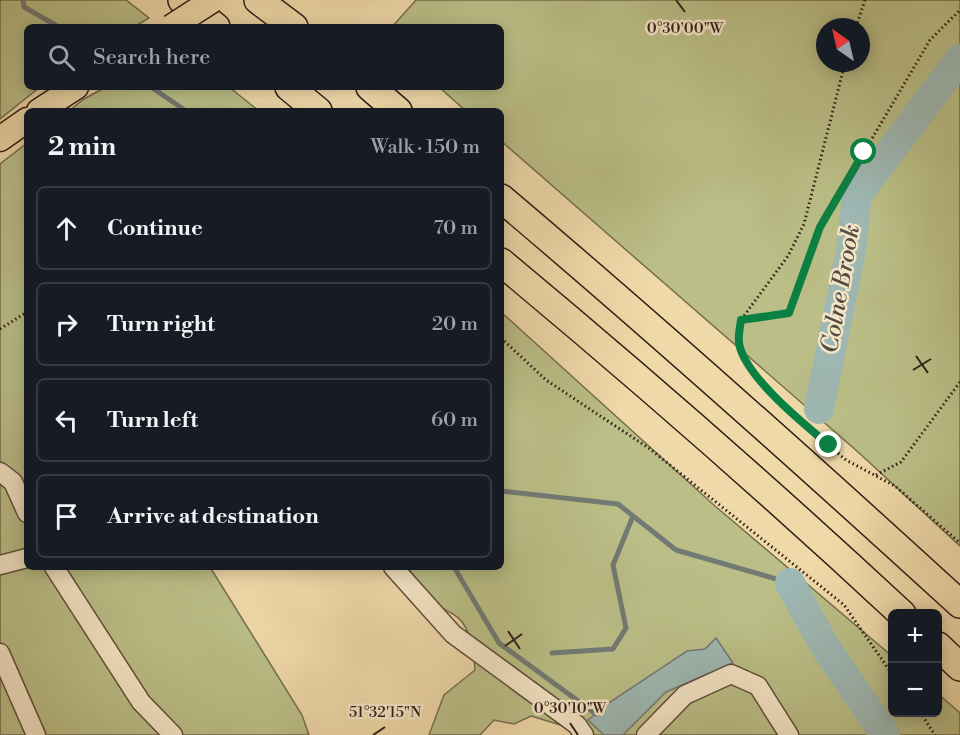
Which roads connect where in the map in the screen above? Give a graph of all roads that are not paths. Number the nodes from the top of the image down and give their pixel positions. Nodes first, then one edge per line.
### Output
1 (182, 0) edge
2 (213, 0) edge
3 (258, 0) edge
4 (176, 24) edge
5 (212, 24) edge
6 (290, 24) edge
7 (71, 90) edge
8 (293, 90) edge
9 (374, 90) edge
10 (44, 108) edge
11 (314, 108) edge
12 (394, 108) edge
13 (24, 122) edge
14 (0, 139) edge
15 (504, 201) edge
16 (504, 264) edge
17 (0, 472) edge
18 (24, 506) edge
19 (24, 559) edge
20 (0, 565) edge
21 (56, 570) edge
22 (396, 570) edge
23 (960, 604) edge
24 (897, 609) edge
25 (942, 650) edge
26 (0, 654) edge
27 (960, 667) edge
28 (36, 735) edge
29 (173, 735) edge
30 (584, 735) edge
31 (646, 735) edge
32 (789, 735) edge

1 - 5 highway
2 - 4 main road, bridge
3 - 6 highway
7 - 10 main road
8 - 11 highway
9 - 12 highway
13 - 14 main road
15 - 23 highway
16 - 24 highway
17 - 18 lane
19 - 20 lane
21 - 29 lane
22 - 30 lane
25 - 27 highway
26 - 28 lane
31 - 32 lane

